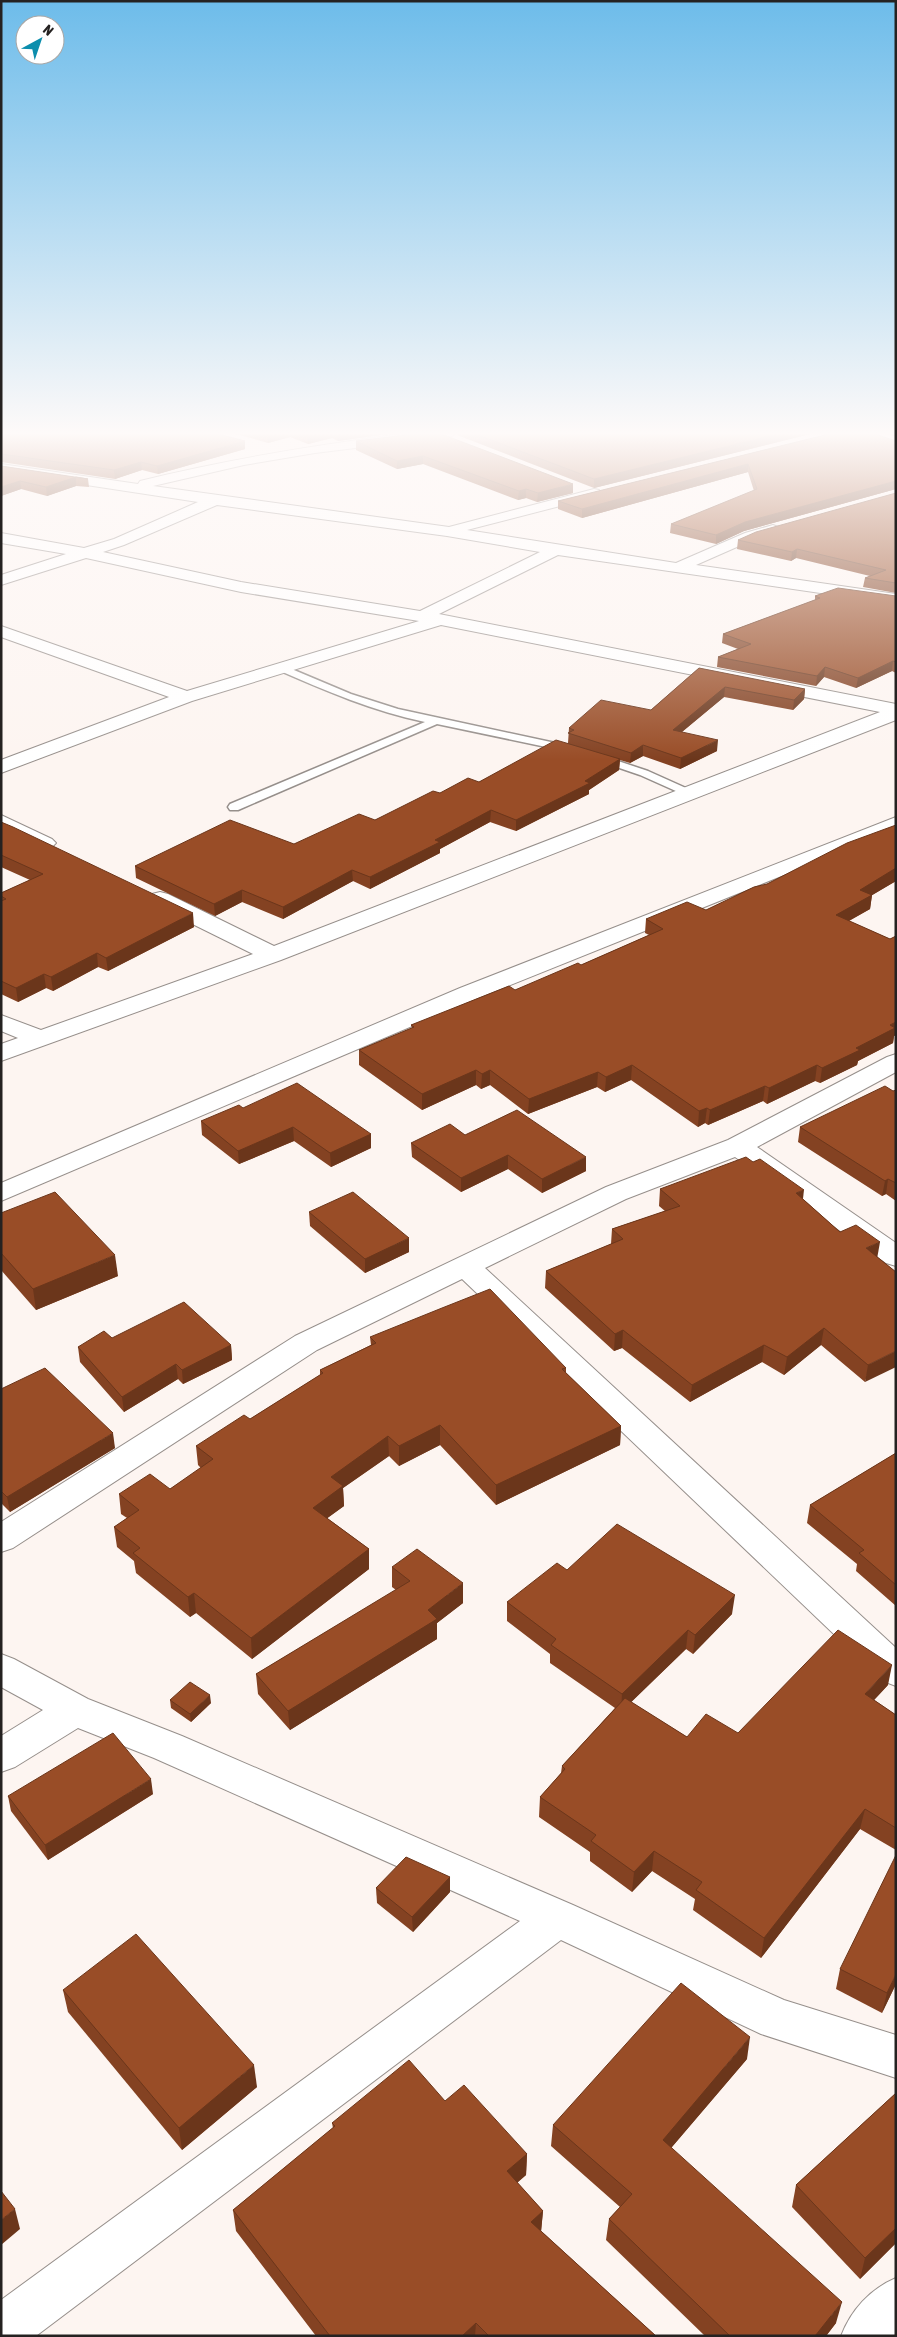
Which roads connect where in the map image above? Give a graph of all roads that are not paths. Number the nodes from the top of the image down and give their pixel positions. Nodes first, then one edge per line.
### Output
1 (18, 541) edge
2 (120, 541) edge
3 (505, 541) edge
4 (738, 541) edge
5 (556, 550) junction
6 (86, 553) junction
7 (677, 568) junction
8 (1, 580) edge
9 (894, 598) edge
10 (431, 618) junction
11 (1, 631) edge
12 (282, 668) junction
13 (186, 697) junction
14 (896, 711) edge
15 (438, 720) junction
16 (1, 767) edge
17 (691, 793) junction
18 (234, 807) dead end
19 (1, 821) edge
20 (896, 822) edge
21 (63, 852) edge
22 (142, 891) edge
23 (273, 956) junction
24 (1, 1022) edge
25 (40, 1039) junction
26 (1, 1053) edge
27 (896, 1062) edge
28 (738, 1146) junction
29 (1, 1193) edge
30 (896, 1257) edge
31 (466, 1266) junction
32 (1, 1538) edge
33 (1, 1670) edge
34 (896, 1671) edge
35 (75, 1710) junction
36 (1, 1756) edge
37 (558, 1918) junction
38 (896, 2057) edge
39 (896, 2304) edge
40 (1, 2331) edge
41 (866, 2336) edge

1 - 6 street
2 - 6 street
3 - 5 street
4 - 7 street
5 - 7 street
5 - 10 street
6 - 8 street
6 - 10 street
7 - 9 street
10 - 12 street
10 - 14 street
11 - 13 street
12 - 13 street
12 - 15 lane
13 - 16 street
14 - 17 street
15 - 17 lane
15 - 18 lane
17 - 23 street
19 - 21 street
20 - 29 street
22 - 23 street
23 - 25 street
24 - 25 street
25 - 26 street
27 - 28 street
28 - 30 street
28 - 31 street
31 - 32 street
31 - 34 street
33 - 35 street
35 - 36 street
35 - 37 street
37 - 38 street
37 - 40 street
39 - 41 street

